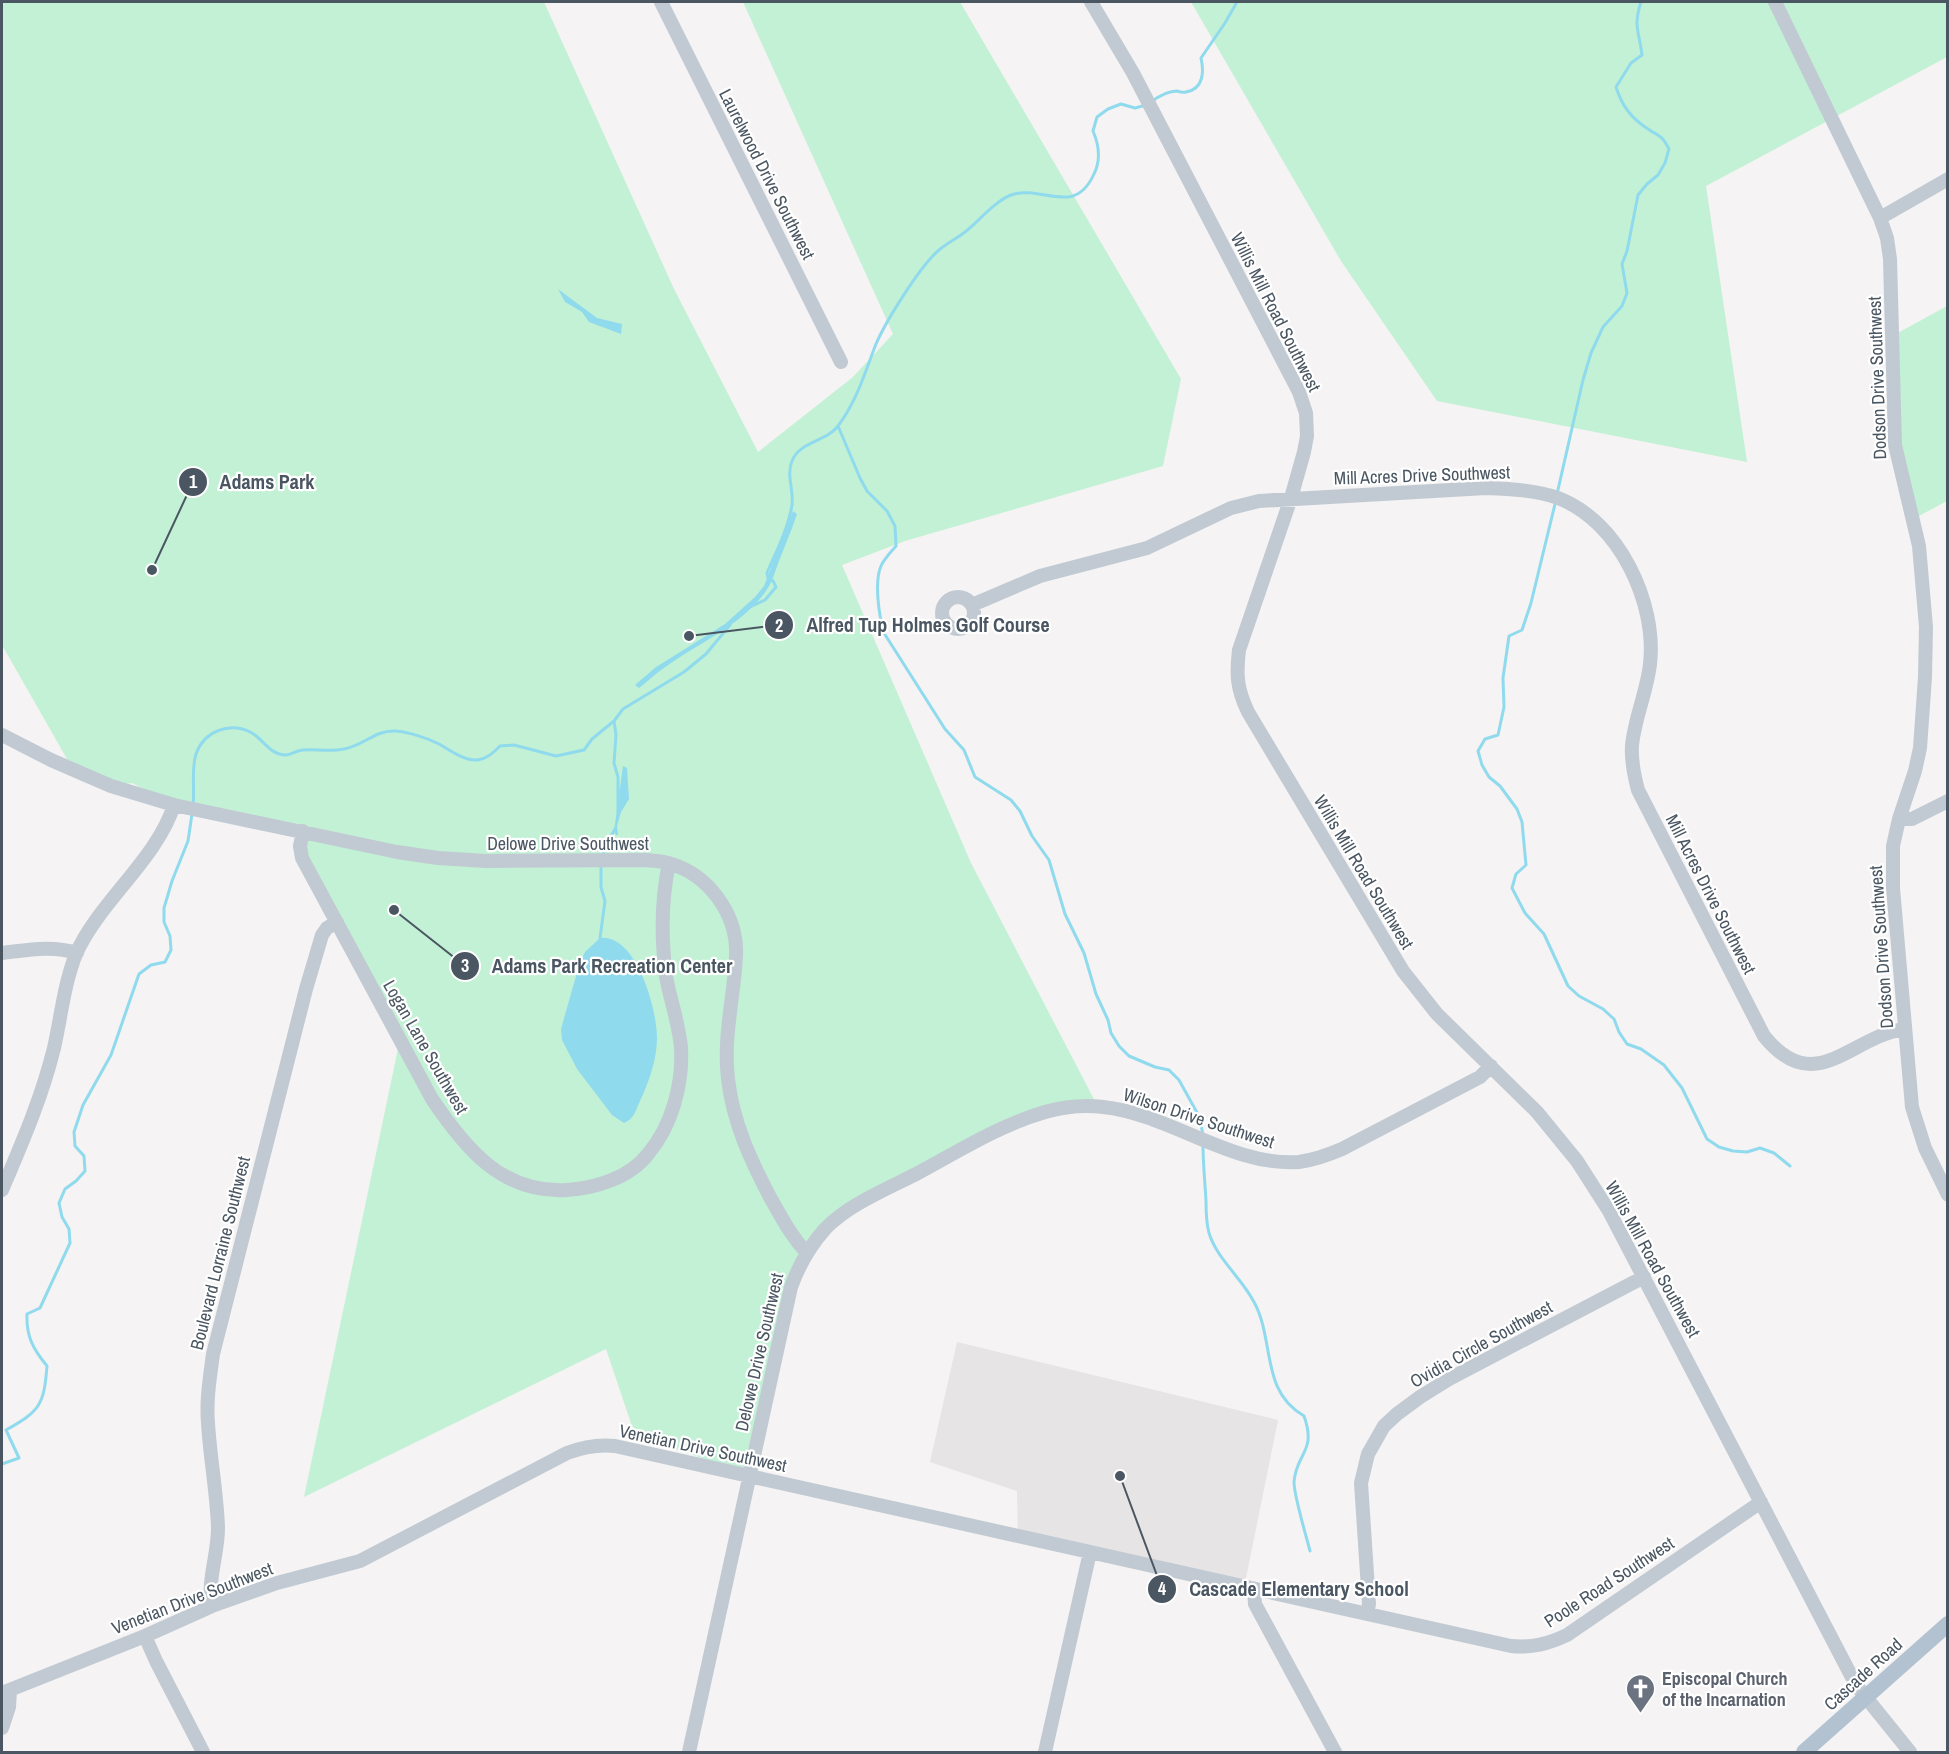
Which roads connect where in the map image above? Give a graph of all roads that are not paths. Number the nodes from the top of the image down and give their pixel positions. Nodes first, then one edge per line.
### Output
1 (661, 2) edge
2 (1091, 2) edge
3 (1775, 2) edge
4 (1947, 179) edge
5 (1880, 218) junction
6 (841, 362) dead end
7 (1291, 498) junction
8 (972, 605) dead end
9 (2, 735) edge
10 (1947, 801) edge
11 (174, 805) junction
12 (1899, 819) junction
13 (303, 831) junction
14 (669, 863) junction
15 (337, 922) junction
16 (2, 953) edge
17 (77, 953) junction
18 (1904, 1029) junction
19 (1491, 1066) junction
20 (2, 1190) edge
21 (1947, 1195) edge
22 (806, 1252) junction
23 (1644, 1277) junction
24 (749, 1476) junction
25 (1761, 1502) junction
26 (1090, 1552) junction
27 (1254, 1589) junction
28 (212, 1606) junction
29 (1367, 1614) junction
30 (1947, 1624) edge
31 (145, 1636) junction
32 (6, 1691) edge
33 (1866, 1697) junction
34 (2, 1728) edge
35 (203, 1752) edge
36 (690, 1752) edge
37 (1045, 1752) edge
38 (1335, 1752) edge
39 (1804, 1752) edge
40 (1910, 1752) edge

1 - 6 street, Laurelwood Drive Southwest
2 - 7 street, Willis Mill Road Southwest
3 - 5 street, Dodson Drive Southwest
4 - 5 street
5 - 12 street, Dodson Drive Southwest
7 - 8 street, Mill Acres Drive Southwest
7 - 18 street, Mill Acres Drive Southwest
7 - 19 street, Willis Mill Road Southwest
9 - 11 street, Delowe Drive Southwest
10 - 12 street
11 - 13 street, Delowe Drive Southwest
11 - 17 street
12 - 18 street, Dodson Drive Southwest
13 - 14 street, Delowe Drive Southwest
13 - 15 street, Logan Lane Southwest
14 - 15 street, Logan Lane Southwest
14 - 22 street, Delowe Drive Southwest
15 - 28 street, Boulevard Lorraine Southwest
16 - 17 street
17 - 20 street
18 - 21 street, Dodson Drive Southwest
19 - 22 street, Wilson Drive Southwest
19 - 23 street, Willis Mill Road Southwest
22 - 24 street, Delowe Drive Southwest
23 - 25 street, Willis Mill Road Southwest
23 - 29 street, Ovidia Circle Southwest
24 - 26 street, Venetian Drive Southwest
24 - 28 street, Venetian Drive Southwest
24 - 36 street, Delowe Drive Southwest
25 - 29 street, Poole Road Southwest
25 - 33 street, Willis Mill Road Southwest
26 - 27 street, Venetian Drive Southwest
26 - 37 street
27 - 29 street, Poole Road Southwest
27 - 38 street
28 - 31 street, Venetian Drive Southwest
30 - 33 main road, Cascade Road
31 - 32 street, Venetian Drive Southwest
31 - 35 street
32 - 34 street
33 - 39 main road, Cascade Road
33 - 40 street, Willis Mill Road Southwest

